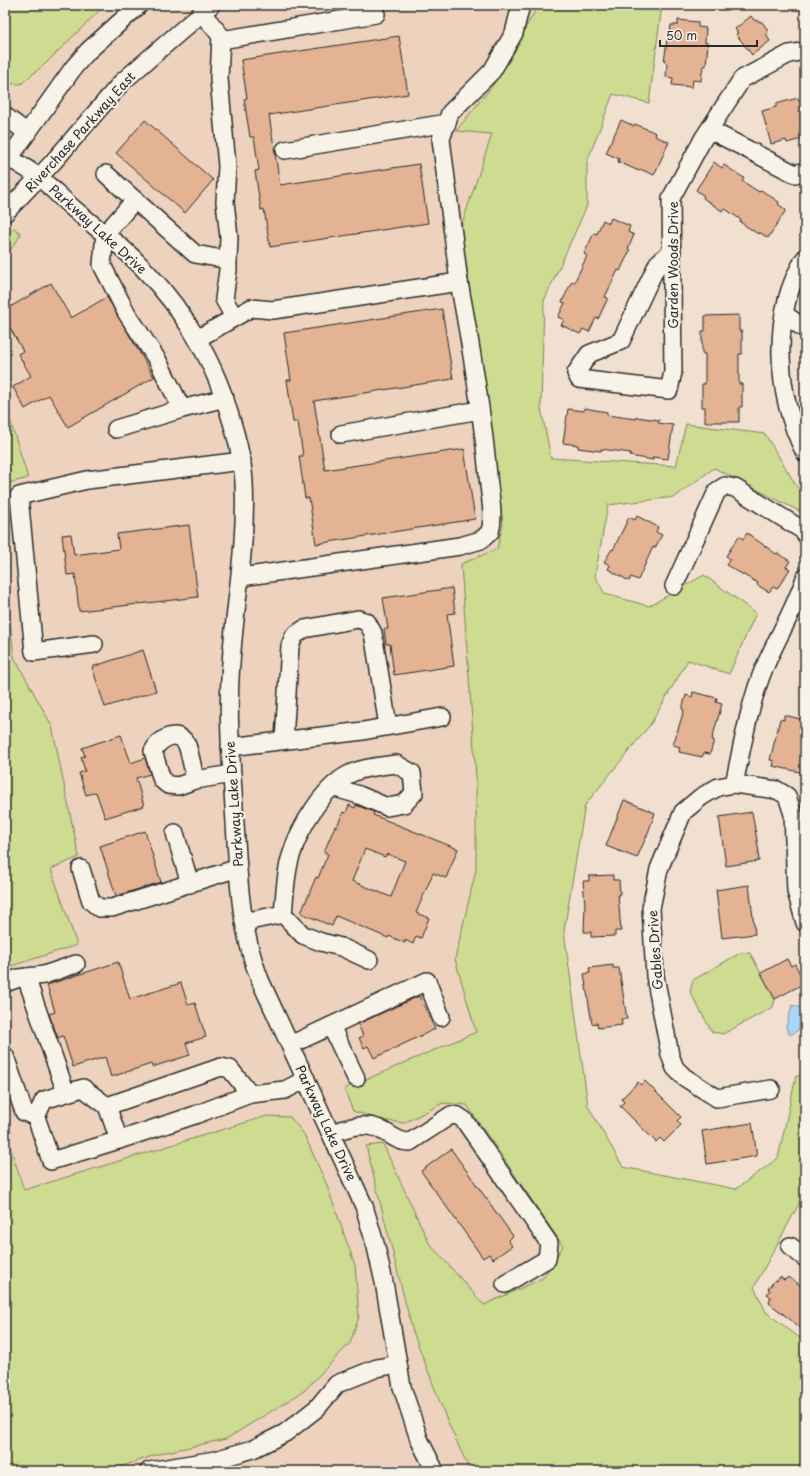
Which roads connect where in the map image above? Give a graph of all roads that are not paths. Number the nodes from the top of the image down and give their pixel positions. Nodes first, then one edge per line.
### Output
1 (139, 5) edge
2 (521, 5) edge
3 (206, 9) edge
4 (376, 14) dead end
5 (220, 40) junction
6 (805, 51) edge
7 (5, 116) edge
8 (447, 123) junction
9 (710, 130) junction
10 (26, 132) junction
11 (285, 150) dead end
12 (6, 159) edge
13 (805, 171) edge
14 (106, 174) dead end
15 (39, 177) junction
16 (135, 200) junction
17 (5, 213) edge
18 (105, 234) junction
19 (672, 251) junction
20 (805, 258) edge
21 (228, 260) junction
22 (460, 282) junction
23 (784, 314) junction
24 (234, 318) junction
25 (805, 329) edge
26 (197, 340) junction
27 (225, 398) junction
28 (182, 409) junction
29 (480, 410) junction
30 (116, 429) dead end
31 (341, 434) dead end
32 (805, 453) edge
33 (242, 461) junction
34 (805, 534) edge
35 (241, 577) junction
36 (805, 578) edge
37 (674, 586) dead end
38 (94, 644) dead end
39 (442, 717) dead end
40 (388, 726) junction
41 (284, 740) junction
42 (230, 747) junction
43 (232, 774) junction
44 (195, 780) dead end
45 (734, 784) junction
46 (332, 787) dead end
47 (175, 832) dead end
48 (238, 868) junction
49 (81, 869) dead end
50 (190, 884) junction
51 (283, 914) junction
52 (244, 922) junction
53 (805, 923) edge
54 (369, 960) dead end
55 (76, 964) dead end
56 (26, 977) junction
57 (5, 983) edge
58 (441, 1017) dead end
59 (332, 1026) junction
60 (290, 1045) junction
61 (5, 1056) edge
62 (356, 1078) dead end
63 (306, 1079) junction
64 (771, 1089) dead end
65 (66, 1093) junction
66 (250, 1094) junction
67 (107, 1106) junction
68 (36, 1117) junction
69 (331, 1133) junction
70 (119, 1140) junction
71 (790, 1246) dead end
72 (805, 1258) edge
73 (505, 1284) dead end
74 (398, 1364) junction
75 (149, 1471) edge
76 (434, 1471) edge

1 - 10 street
2 - 8 street
3 - 5 street
3 - 15 street, Riverchase Parkway East
4 - 5 street
5 - 21 street
6 - 9 street, Garden Woods Drive
7 - 10 street
8 - 11 street
8 - 22 street
9 - 13 street
9 - 19 street, Garden Woods Drive
10 - 12 street
12 - 15 street, Parkway Lake Drive
14 - 16 street
15 - 17 street, Riverchase Parkway East
15 - 18 street, Parkway Lake Drive
16 - 18 street
16 - 21 street
18 - 26 street, Parkway Lake Drive
18 - 28 street
19 - 19 street, Garden Woods Drive
20 - 23 street
21 - 24 street
22 - 24 street
22 - 29 street
23 - 25 street
23 - 32 street
24 - 26 street
26 - 27 street, Parkway Lake Drive
27 - 28 street
27 - 33 street, Parkway Lake Drive
28 - 30 street
29 - 31 street
29 - 35 street
33 - 35 street, Parkway Lake Drive
33 - 38 street
34 - 37 street
35 - 42 street, Parkway Lake Drive
36 - 45 street
39 - 40 street
40 - 41 street
40 - 41 street
41 - 42 street
42 - 43 street, Parkway Lake Drive
43 - 44 street
43 - 48 street, Parkway Lake Drive
45 - 53 street, Gables Drive
45 - 64 street, Gables Drive
46 - 51 street
47 - 50 street
48 - 50 street
48 - 52 street, Parkway Lake Drive
49 - 50 street
51 - 52 street
51 - 54 street
52 - 60 street, Parkway Lake Drive
55 - 56 street
56 - 57 street
56 - 65 street
58 - 59 street
59 - 60 street
59 - 62 street
60 - 63 street, Parkway Lake Drive
61 - 68 street
63 - 66 street
63 - 69 street, Parkway Lake Drive
65 - 67 street
65 - 68 street
66 - 67 street
66 - 70 street
67 - 70 street
68 - 70 street
69 - 73 street
69 - 74 street, Parkway Lake Drive
71 - 72 street
74 - 75 street
74 - 76 street, Parkway Lake Drive

